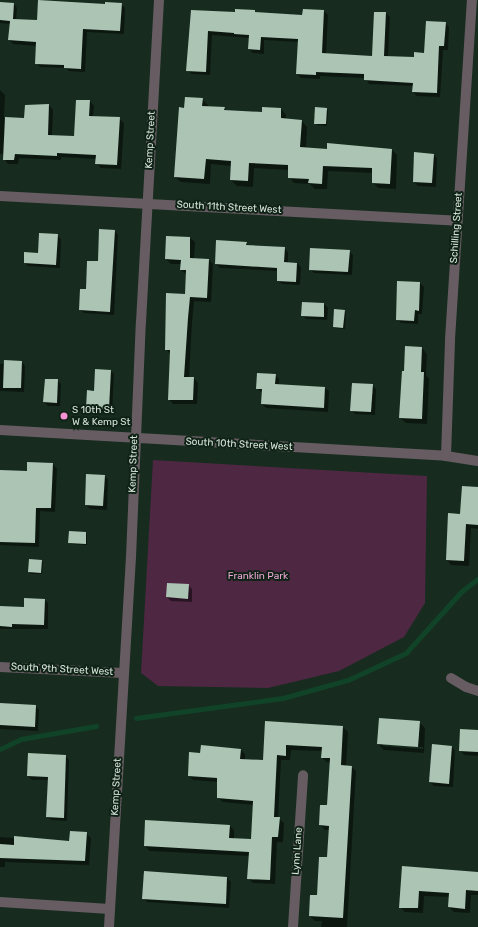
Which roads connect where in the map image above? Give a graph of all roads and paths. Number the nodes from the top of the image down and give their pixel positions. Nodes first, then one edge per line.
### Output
1 (159, 0) edge
2 (472, 0) edge
3 (0, 196) edge
4 (148, 203) junction
5 (457, 221) junction
6 (0, 430) edge
7 (135, 437) junction
8 (446, 456) junction
9 (478, 460) edge
10 (0, 667) edge
11 (123, 673) junction
12 (452, 678) dead end
13 (478, 691) edge
14 (303, 775) dead end
15 (0, 902) edge
16 (110, 909) junction
17 (109, 927) edge
18 (293, 927) edge

1 - 4 street, Kemp Street
2 - 5 street, Schilling Street
3 - 4 street, South 11th Street West
4 - 5 street, South 11th Street West
4 - 7 street, Kemp Street
5 - 8 street, Schilling Street
6 - 7 street, South 10th Street West
7 - 8 street, South 10th Street West
7 - 11 street, Kemp Street
8 - 9 street, South 10th Street West
10 - 11 street, South 9th Street West
11 - 16 street, Kemp Street
12 - 13 street
14 - 18 street, Lynn Lane
15 - 16 street
16 - 17 street, Kemp Street

